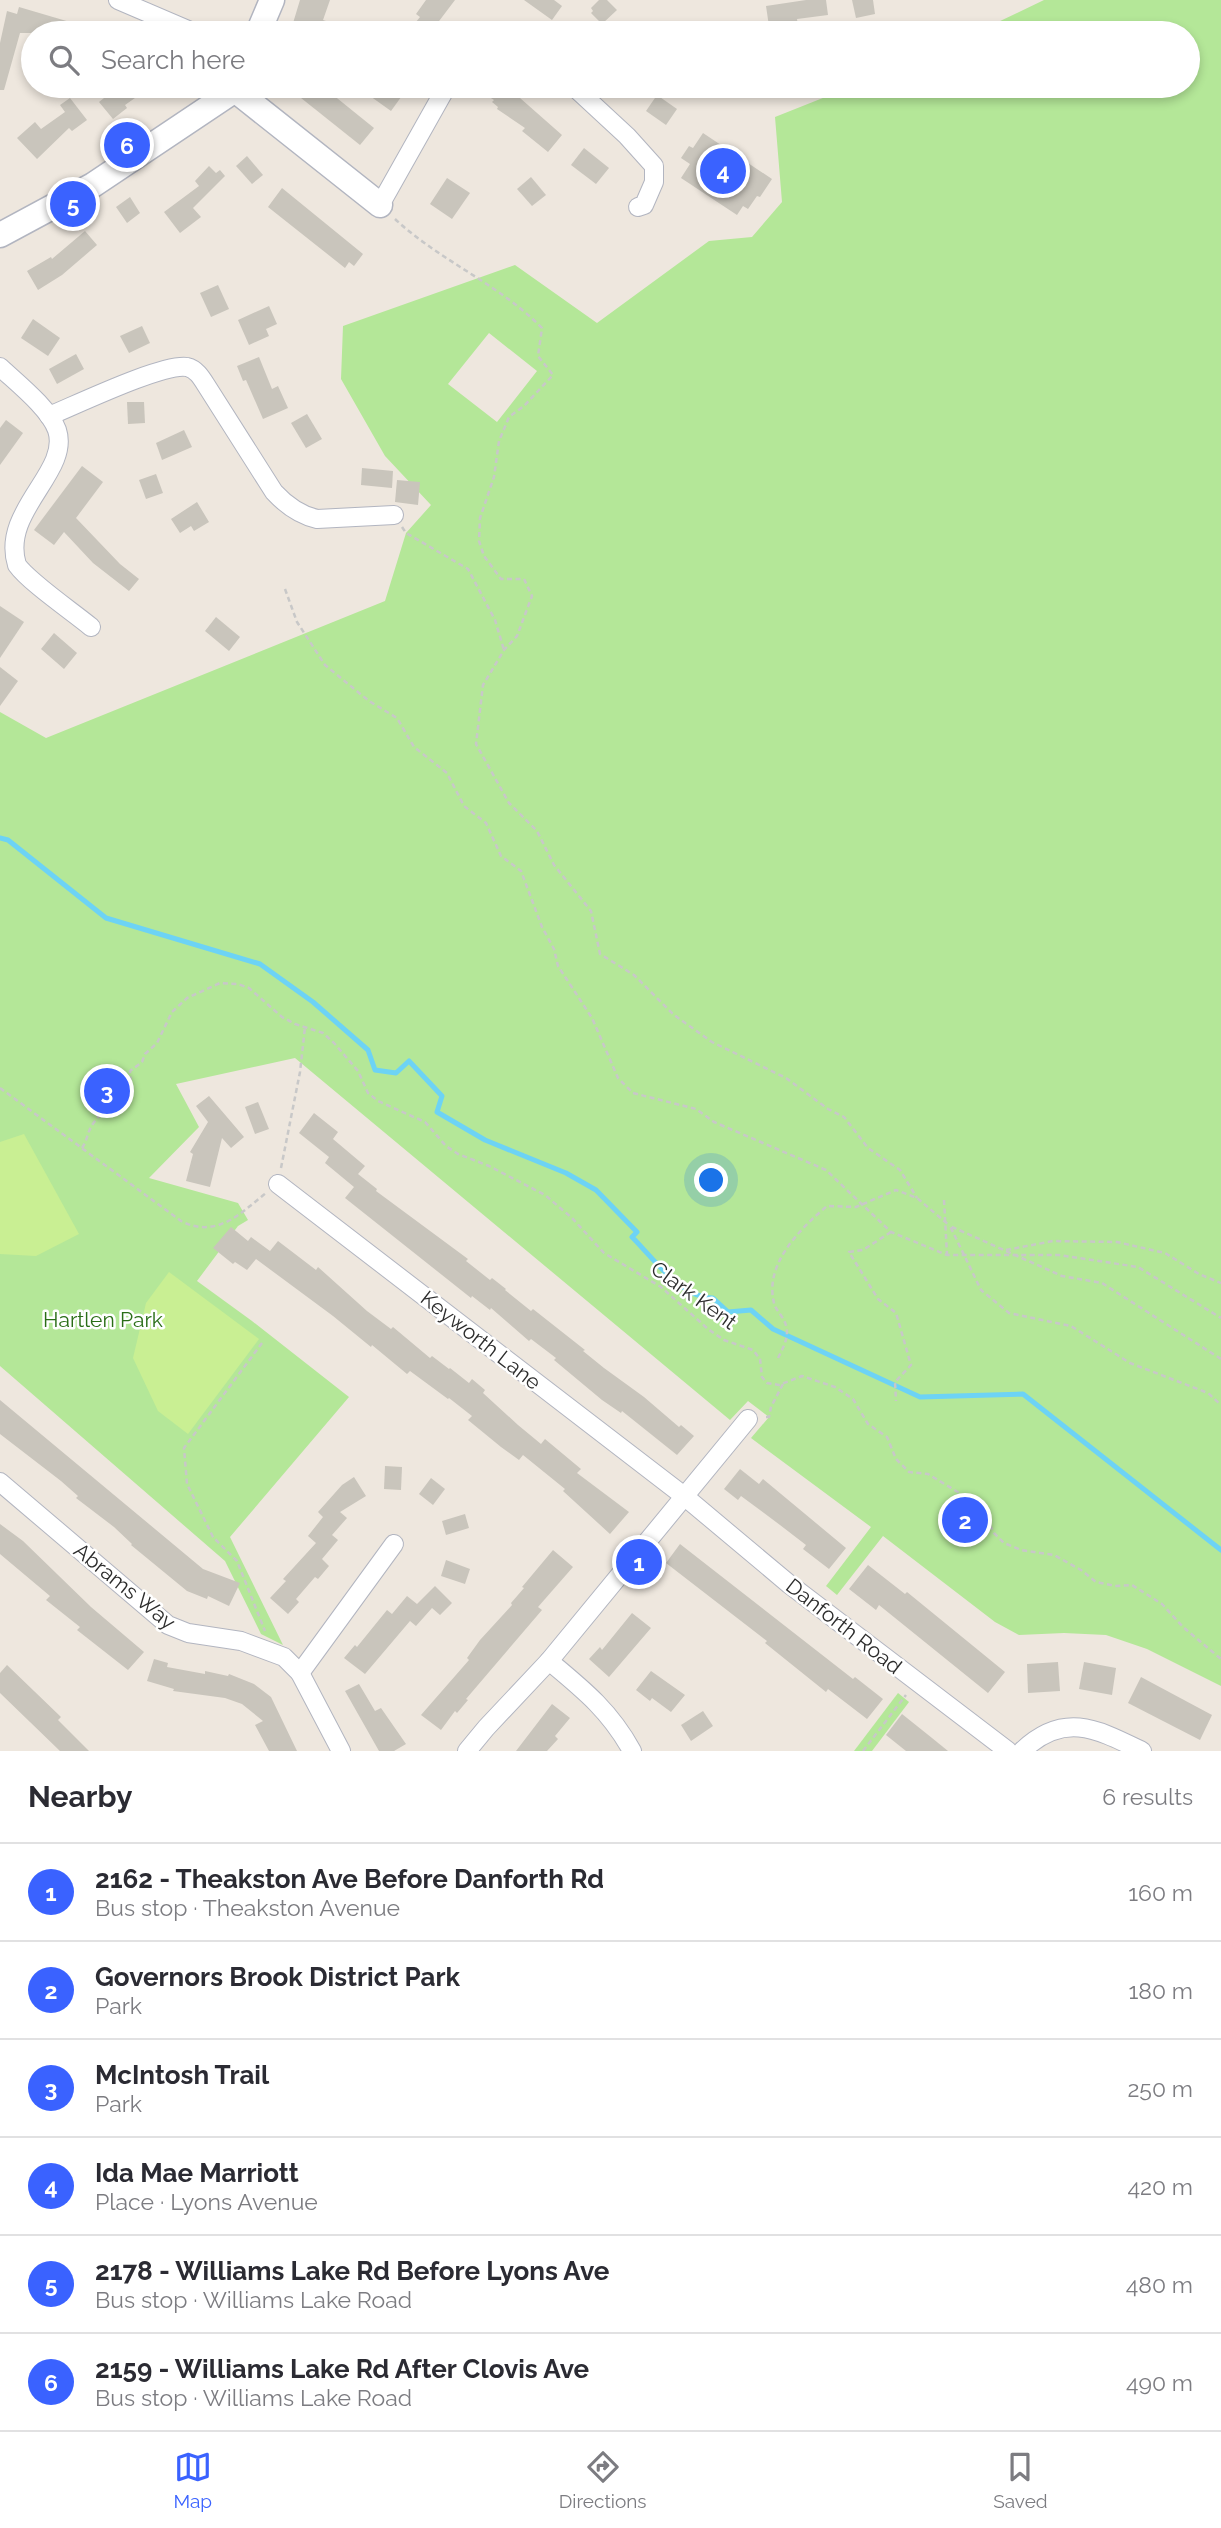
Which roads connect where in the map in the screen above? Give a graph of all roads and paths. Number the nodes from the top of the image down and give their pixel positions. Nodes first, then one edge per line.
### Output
1 (118, 0) edge
2 (272, 0) edge
3 (167, 21) edge
4 (263, 21) edge
5 (221, 98) edge
6 (248, 98) edge
7 (439, 98) edge
8 (586, 98) edge
9 (380, 205) junction
10 (638, 207) dead end
11 (0, 235) edge
12 (0, 367) edge
13 (49, 416) junction
14 (394, 515) joint
15 (285, 589) dead end
16 (91, 627) dead end
17 (504, 650) junction
18 (305, 1027) junction
19 (0, 1088) edge
20 (82, 1148) junction
21 (278, 1184) junction
22 (917, 1198) junction
23 (944, 1200) dead end
24 (950, 1226) junction
25 (891, 1232) junction
26 (1006, 1250) junction
27 (947, 1255) junction
28 (1221, 1283) edge
29 (1221, 1318) edge
30 (262, 1343) dead end
31 (778, 1358) dead end
32 (1221, 1359) edge
33 (785, 1381) junction
34 (896, 1401) dead end
35 (1221, 1405) edge
36 (748, 1419) joint
37 (0, 1482) edge
38 (684, 1496) junction
39 (394, 1544) dead end
40 (276, 1653) junction
41 (1221, 1659) edge
42 (549, 1661) junction
43 (300, 1673) junction
44 (917, 1681) junction
45 (341, 1751) edge
46 (467, 1751) edge
47 (632, 1751) edge
48 (863, 1751) edge
49 (1008, 1751) edge
50 (1022, 1751) edge
51 (1142, 1751) edge

1 - 3 street
2 - 4 main road
5 - 11 main road
6 - 9 main road
7 - 9 street
8 - 10 street
9 - 17 path
12 - 13 street
13 - 14 street
13 - 16 street
14 - 17 path
15 - 25 path
17 - 22 path
18 - 20 path, Clark Kent
18 - 21 path
18 - 33 path, Clark Kent
19 - 20 path
20 - 21 path
21 - 38 street, Keyworth Lane
22 - 24 path
22 - 31 path
23 - 27 path
24 - 26 path
24 - 35 path
25 - 27 path
25 - 34 path
26 - 28 path
26 - 32 path
27 - 29 path
30 - 40 path
33 - 36 path
33 - 41 path, Clark Kent
36 - 38 street
37 - 40 street, Abrams Way
38 - 42 street
38 - 44 street, Danforth Road
39 - 43 street
40 - 43 street, Abrams Way
42 - 46 street
42 - 47 street
43 - 45 street, Abrams Way
44 - 48 path
44 - 49 street, Danforth Road
50 - 51 street

